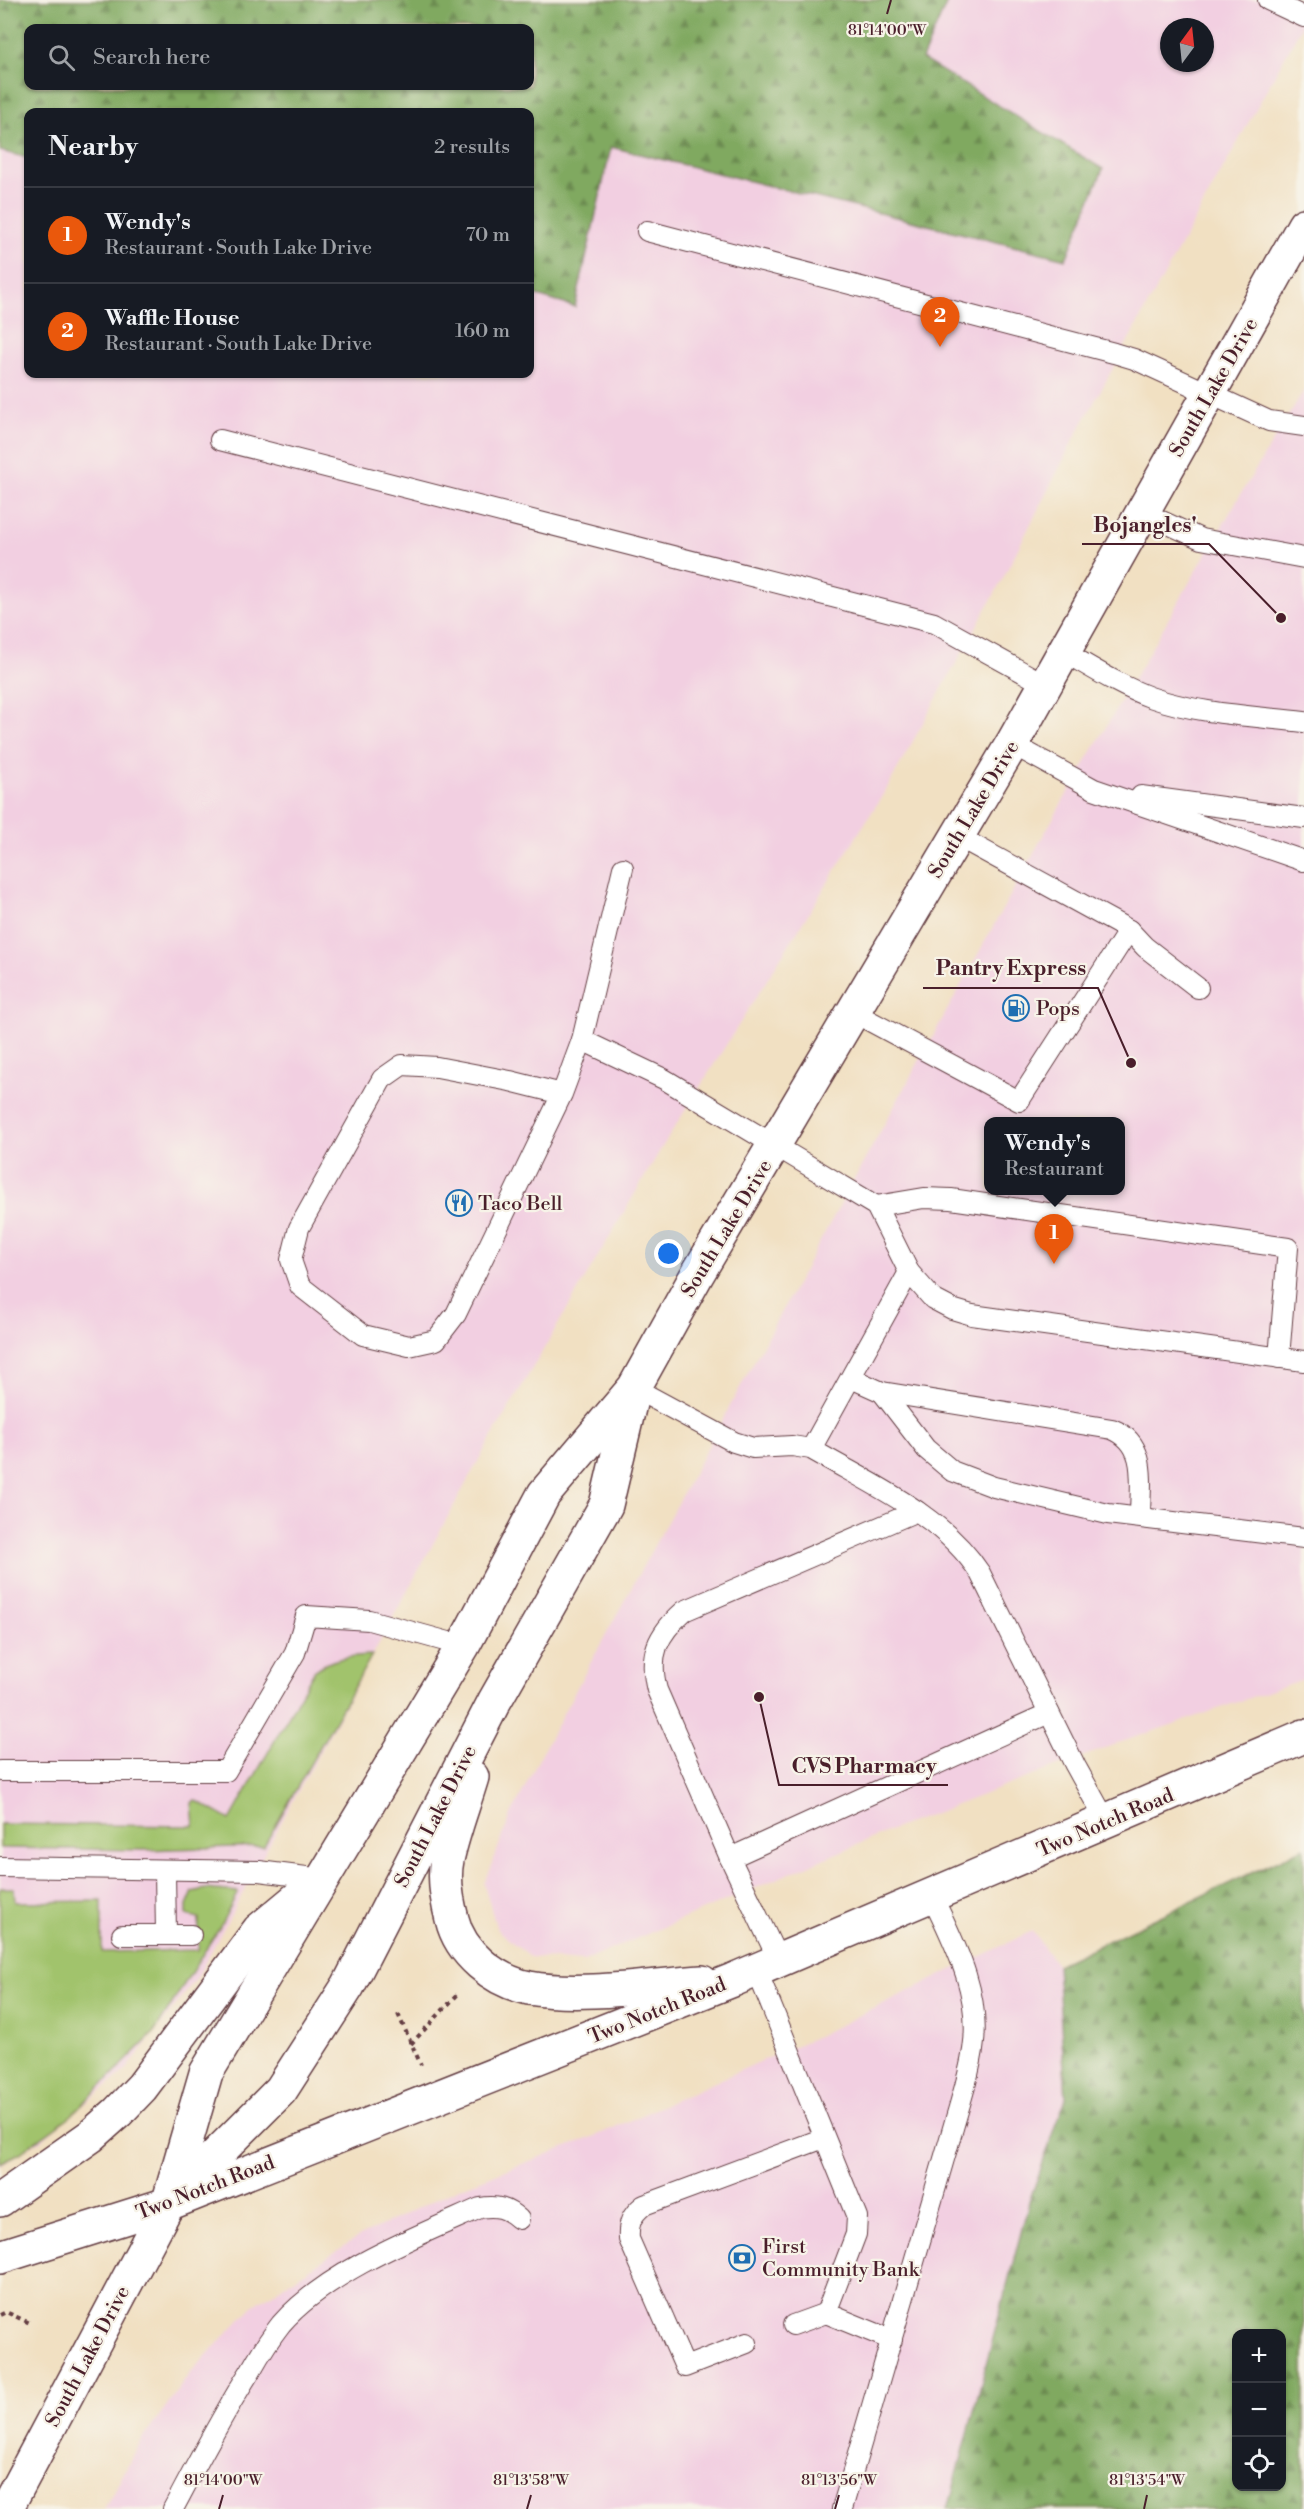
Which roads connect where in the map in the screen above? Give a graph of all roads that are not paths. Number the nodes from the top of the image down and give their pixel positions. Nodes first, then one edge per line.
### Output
1 (1278, 2) edge
2 (1304, 17) edge
3 (1304, 225) edge
4 (647, 231) dead end
5 (1210, 394) junction
6 (1304, 426) edge
7 (220, 440) dead end
8 (1142, 512) junction
9 (1304, 558) edge
10 (1064, 652) junction
11 (1046, 685) junction
12 (1304, 722) edge
13 (1012, 744) junction
14 (1094, 789) junction
15 (1304, 818) edge
16 (957, 836) junction
17 (1304, 861) edge
18 (623, 868) dead end
19 (1129, 930) junction
20 (1198, 988) dead end
21 (853, 1012) junction
22 (582, 1040) junction
23 (562, 1094) junction
24 (776, 1145) junction
25 (876, 1206) junction
26 (909, 1272) junction
27 (1279, 1358) junction
28 (1304, 1361) edge
29 (850, 1378) junction
30 (634, 1388) junction
31 (882, 1392) junction
32 (811, 1449) junction
33 (917, 1512) junction
34 (1140, 1518) junction
35 (1304, 1538) edge
36 (463, 1646) junction
37 (494, 1702) junction
38 (1049, 1713) junction
39 (1304, 1736) edge
40 (0, 1771) edge
41 (1106, 1821) junction
42 (730, 1858) junction
43 (0, 1867) edge
44 (165, 1870) junction
45 (322, 1879) junction
46 (932, 1896) junction
47 (123, 1935) dead end
48 (166, 1935) junction
49 (191, 1935) dead end
50 (757, 1971) junction
51 (824, 2138) junction
52 (0, 2200) edge
53 (168, 2204) junction
54 (519, 2219) dead end
55 (0, 2257) edge
56 (826, 2313) junction
57 (793, 2325) dead end
58 (892, 2340) junction
59 (747, 2343) dead end
60 (6, 2509) edge
61 (173, 2509) edge
62 (842, 2509) edge

1 - 2 lane
3 - 5 main road, South Lake Drive
4 - 5 lane
5 - 6 lane
5 - 8 main road, South Lake Drive
7 - 11 lane
8 - 9 lane
8 - 10 main road, South Lake Drive
10 - 11 main road, South Lake Drive
10 - 12 lane
11 - 13 main road, South Lake Drive
13 - 14 lane
13 - 16 main road, South Lake Drive
14 - 15 lane
14 - 17 lane
16 - 19 lane
16 - 21 main road, South Lake Drive
18 - 22 lane
19 - 20 lane
19 - 21 lane
21 - 24 main road, South Lake Drive
22 - 23 lane
22 - 24 lane
23 - 23 lane
24 - 25 lane
24 - 30 main road, South Lake Drive
25 - 26 lane
25 - 27 lane
26 - 27 lane
26 - 29 lane
27 - 28 lane
29 - 31 lane
29 - 32 lane
30 - 32 lane
30 - 36 main road, South Lake Drive
30 - 37 main road, South Lake Drive
31 - 34 lane
31 - 34 lane
32 - 33 lane
33 - 38 lane
33 - 42 lane
34 - 35 lane
36 - 40 lane
36 - 45 main road, South Lake Drive
37 - 50 main road
37 - 53 main road, South Lake Drive
38 - 41 lane
38 - 42 lane
39 - 41 main road, Two Notch Road
41 - 46 main road, Two Notch Road
42 - 50 lane
43 - 44 lane
44 - 45 lane
44 - 48 lane
45 - 52 main road
45 - 53 main road, South Lake Drive
46 - 50 main road, Two Notch Road
46 - 58 lane
47 - 48 lane
48 - 49 lane
50 - 51 lane
50 - 53 main road, Two Notch Road
51 - 56 lane
51 - 59 lane
53 - 55 main road, Two Notch Road
53 - 60 main road, South Lake Drive
54 - 61 lane
56 - 57 lane
56 - 58 lane
58 - 62 lane

